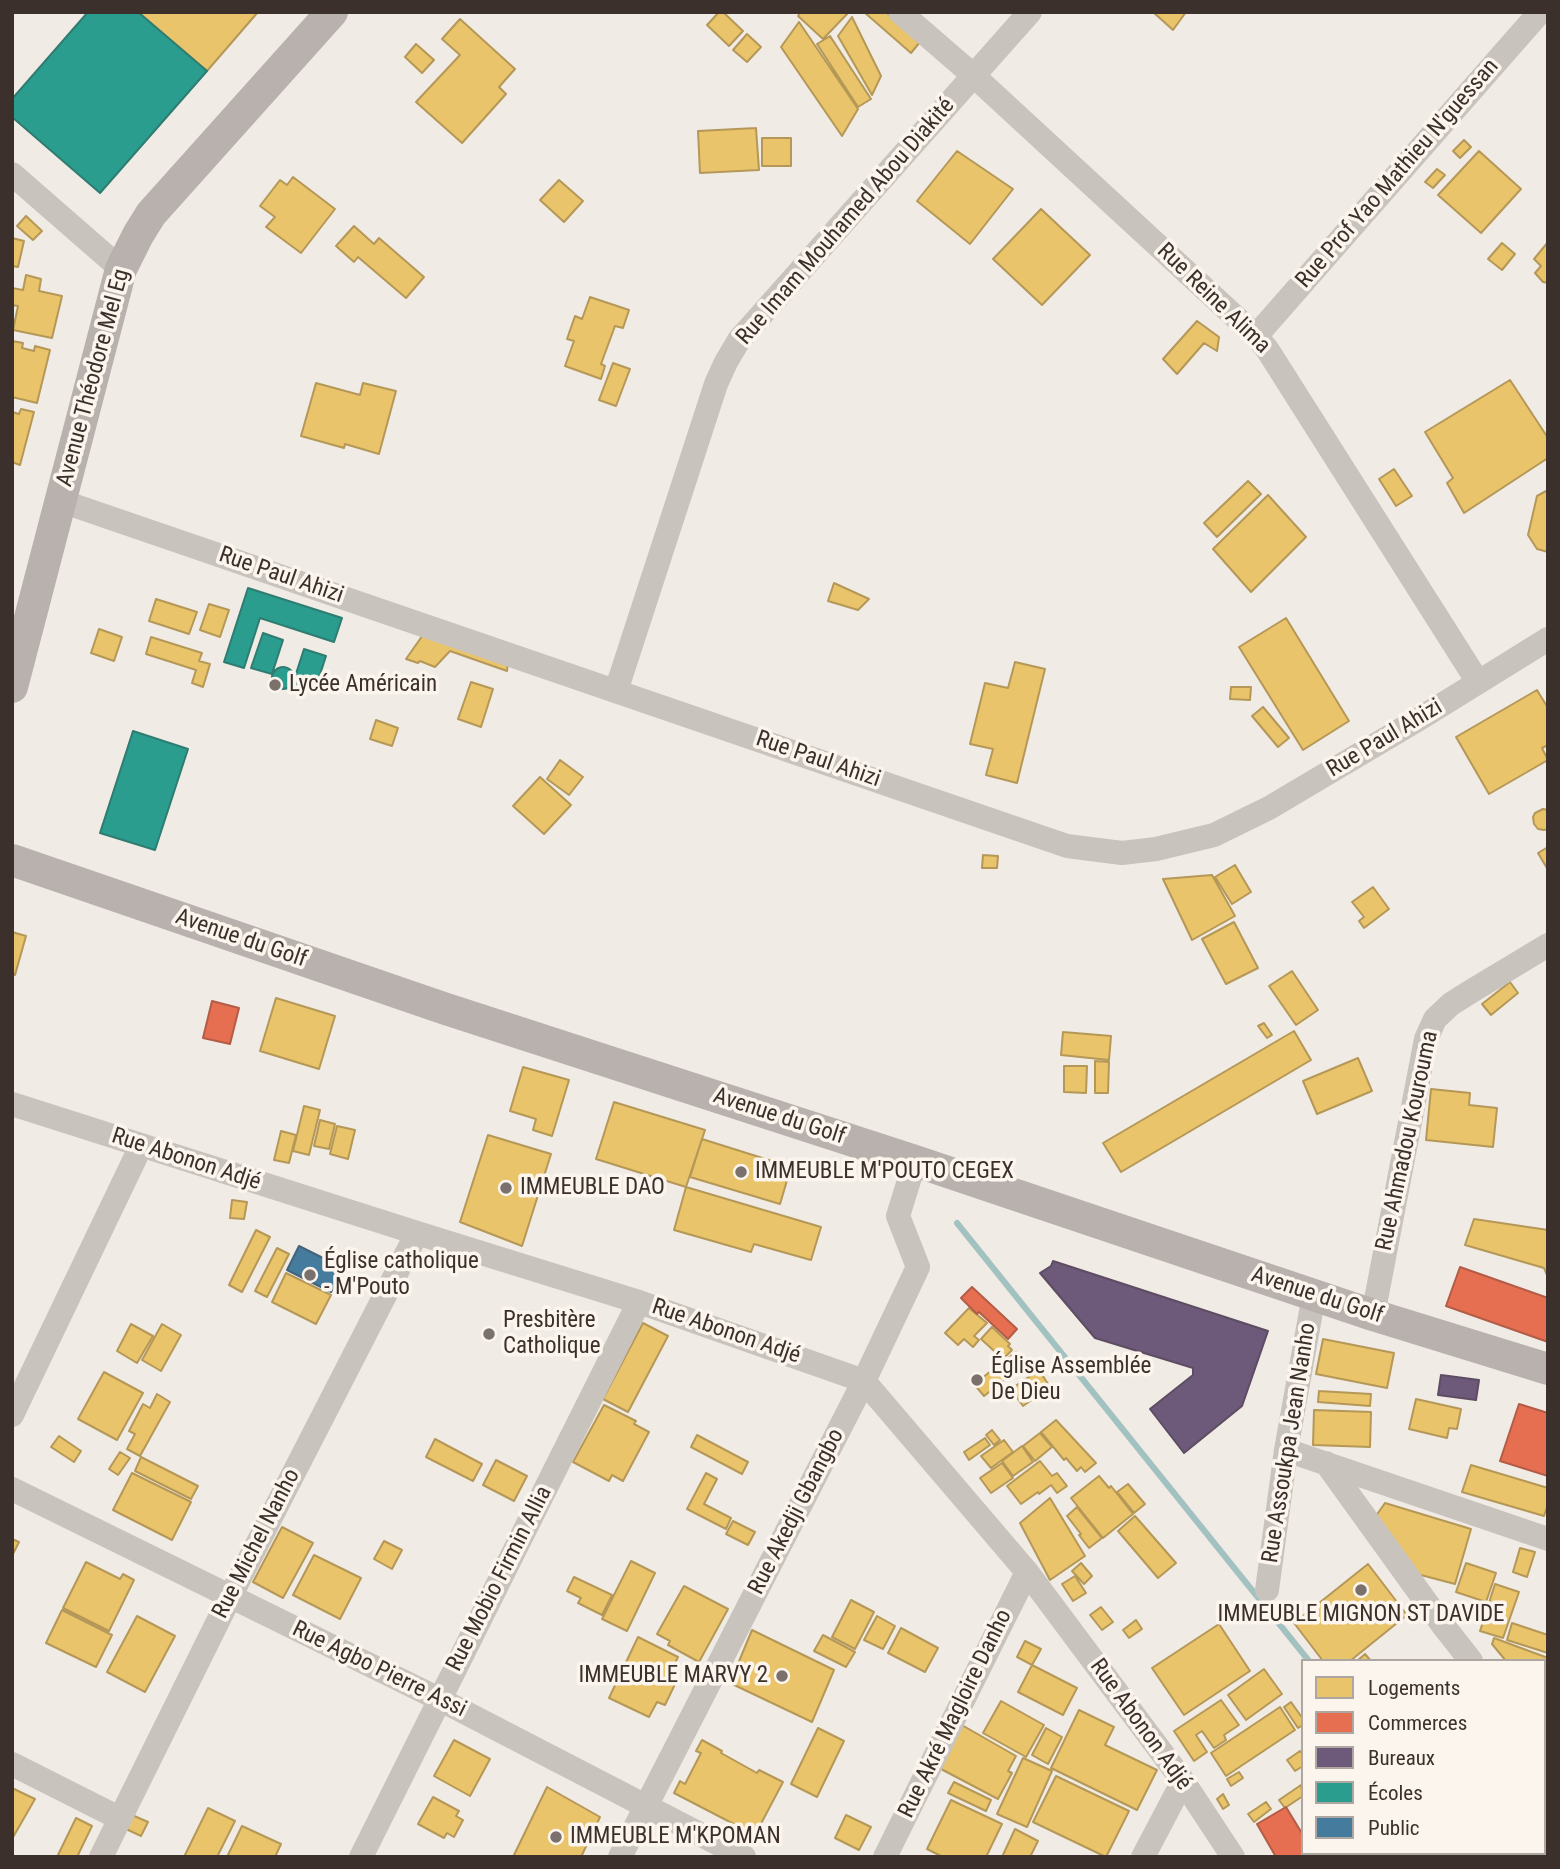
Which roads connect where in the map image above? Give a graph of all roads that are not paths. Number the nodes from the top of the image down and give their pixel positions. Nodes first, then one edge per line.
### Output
1 (332, 12) edge
2 (900, 12) edge
3 (1030, 12) edge
4 (1540, 12) edge
5 (974, 76) junction
6 (12, 174) edge
7 (121, 269) junction
8 (1256, 336) junction
9 (61, 501) junction
10 (1548, 639) edge
11 (1478, 682) junction
12 (12, 687) edge
13 (616, 691) junction
14 (12, 860) edge
15 (1548, 945) edge
16 (12, 1104) edge
17 (141, 1146) junction
18 (915, 1161) junction
19 (417, 1233) junction
20 (1314, 1295) junction
21 (639, 1302) junction
22 (1373, 1314) junction
23 (1548, 1369) edge
24 (864, 1381) junction
25 (12, 1415) edge
26 (1286, 1450) junction
27 (1326, 1463) junction
28 (12, 1489) edge
29 (1548, 1539) edge
30 (1027, 1572) junction
31 (1267, 1590) dead end
32 (230, 1597) junction
33 (1469, 1659) edge
34 (439, 1699) junction
35 (12, 1764) edge
36 (1183, 1781) junction
37 (646, 1805) junction
38 (119, 1818) junction
39 (101, 1857) edge
40 (361, 1857) edge
41 (620, 1857) edge
42 (744, 1857) edge
43 (885, 1857) edge
44 (1143, 1857) edge
45 (1233, 1857) edge

1 - 7 main road, Avenue Théodore Mel Eg
2 - 5 street, Rue Reine Alima
3 - 5 street, Rue Imam Mouhamed Abou Diakité
4 - 8 street, Rue Prof Yao Mathieu N'guessan
5 - 8 street, Rue Reine Alima
5 - 13 street, Rue Imam Mouhamed Abou Diakité
6 - 7 street
7 - 9 main road, Avenue Théodore Mel Eg
8 - 11 street, Rue Reine Alima
9 - 12 main road, Avenue Théodore Mel Eg
9 - 13 street, Rue Paul Ahizi
10 - 11 street, Rue Paul Ahizi
11 - 13 street, Rue Paul Ahizi
14 - 18 main road, Avenue du Golf
15 - 22 street, Rue Ahmadou Kourouma
16 - 17 street, Rue Abonon Adjé
17 - 19 street, Rue Abonon Adjé
17 - 25 street
18 - 20 main road, Avenue du Golf
18 - 24 street, Rue Akedji Gbangbo
19 - 21 street, Rue Abonon Adjé
19 - 32 street, Rue Michel Nanho
20 - 22 main road, Avenue du Golf
20 - 26 street, Rue Assoukpa Jean Nanho
21 - 24 street, Rue Abonon Adjé
21 - 34 street, Rue Mobio Firmin Allia
22 - 23 main road, Avenue du Golf
24 - 30 street, Rue Abonon Adjé
24 - 37 street, Rue Akedji Gbangbo
26 - 27 street
26 - 31 street, Rue Assoukpa Jean Nanho
27 - 29 street
27 - 33 street
28 - 32 street, Rue Agbo Pierre Assi
30 - 36 street, Rue Abonon Adjé
30 - 43 street, Rue Akré Magloire Danho
32 - 34 street, Rue Agbo Pierre Assi
32 - 38 street, Rue Michel Nanho
34 - 37 street, Rue Agbo Pierre Assi
34 - 40 street, Rue Mobio Firmin Allia
35 - 38 street
36 - 44 street
36 - 45 street, Rue Abonon Adjé
37 - 41 street, Rue Akedji Gbangbo
37 - 42 street, Rue Agbo Pierre Assi
38 - 39 street, Rue Michel Nanho

